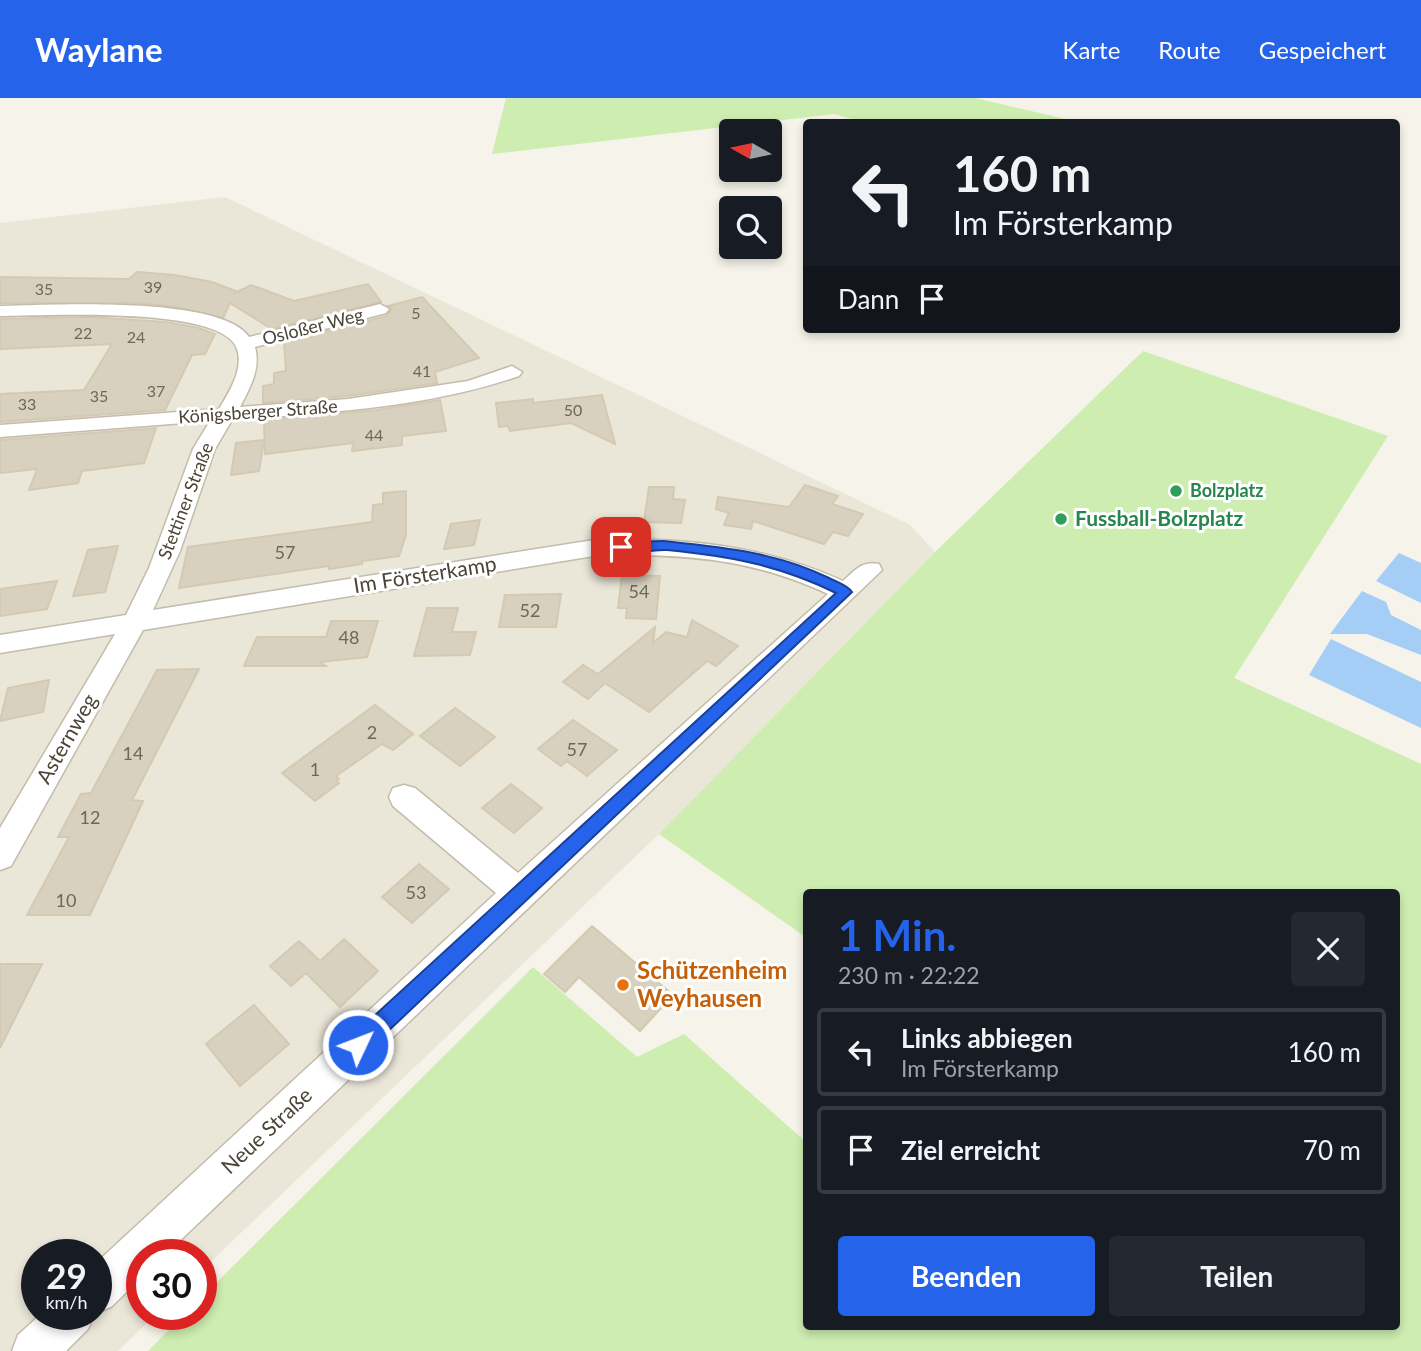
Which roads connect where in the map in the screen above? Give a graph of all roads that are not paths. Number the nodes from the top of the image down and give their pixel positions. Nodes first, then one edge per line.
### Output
1 (380, 309) dead end
2 (0, 311) edge
3 (245, 344) junction
4 (512, 372) dead end
5 (223, 415) junction
6 (0, 431) edge
7 (870, 570) dead end
8 (845, 592) junction
9 (133, 622) junction
10 (0, 644) edge
11 (404, 797) dead end
12 (0, 856) edge
13 (519, 894) junction
14 (112, 1277) edge
15 (56, 1330) edge
16 (34, 1351) edge

1 - 3 street, Osloßer Weg
2 - 3 street
3 - 5 street, Stettiner Straße
4 - 5 street, Königsberger Straße
5 - 6 street, Königsberger Straße
5 - 9 street, Stettiner Straße
7 - 8 street, Neue Straße
8 - 9 street, Im Försterkamp
8 - 13 street, Neue Straße
9 - 10 street, Im Försterkamp
9 - 12 street, Asternweg
11 - 13 street
13 - 14 street, Neue Straße
15 - 16 street

